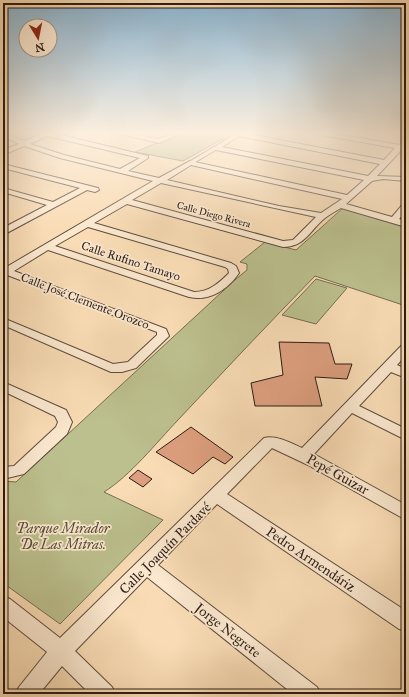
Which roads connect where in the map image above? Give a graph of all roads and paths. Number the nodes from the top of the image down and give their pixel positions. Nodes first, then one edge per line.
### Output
1 (92, 165) edge
2 (133, 165) edge
3 (187, 165) edge
4 (197, 165) edge
5 (298, 165) edge
6 (384, 165) edge
7 (3, 166) edge
8 (120, 172) junction
9 (370, 179) junction
10 (406, 179) edge
11 (160, 181) junction
12 (86, 188) junction
13 (3, 190) edge
14 (96, 190) dead end
15 (349, 198) junction
16 (126, 202) junction
17 (54, 205) junction
18 (340, 205) junction
19 (406, 206) edge
20 (322, 216) junction
21 (3, 221) edge
22 (393, 221) junction
23 (88, 224) junction
24 (406, 224) edge
25 (16, 225) junction
26 (3, 232) edge
27 (48, 247) junction
28 (4, 272) edge
29 (3, 321) edge
30 (406, 348) edge
31 (389, 366) junction
32 (406, 374) edge
33 (3, 386) edge
34 (350, 407) junction
35 (406, 435) edge
36 (268, 443) joint
37 (304, 455) junction
38 (4, 473) edge
39 (217, 496) junction
40 (406, 513) edge
41 (146, 566) junction
42 (3, 605) edge
43 (406, 622) edge
44 (61, 651) junction
45 (26, 694) edge
46 (105, 694) edge
47 (310, 694) edge

1 - 8 street
2 - 8 street
3 - 11 street
4 - 15 street
5 - 9 street
6 - 9 street
7 - 12 street
8 - 11 street
9 - 10 street
9 - 15 street
11 - 16 street
11 - 20 street
12 - 14 street
12 - 17 street
13 - 17 street
15 - 18 street
16 - 20 street, Calle Diego Rivera
16 - 23 street
17 - 25 street
18 - 20 street
18 - 22 street
19 - 22 street
21 - 25 street
22 - 24 street
23 - 27 street
23 - 27 street, Calle Rufino Tamayo
25 - 26 street
27 - 28 street
28 - 29 street, Calle José Clemente Orozco
30 - 31 street
31 - 32 street
31 - 34 street
33 - 38 street
34 - 35 street
34 - 37 street
36 - 37 street, Pepé Guizar
36 - 39 street, Calle Joaquín Pardavé
37 - 40 street, Pepé Guizar
39 - 41 street, Calle Joaquín Pardavé
39 - 43 street, Pedro Armendáriz
41 - 44 street, Calle Joaquín Pardavé
41 - 47 street, Jorge Negrete
42 - 44 street
44 - 45 street, Calle Joaquín Pardavé
44 - 46 street

